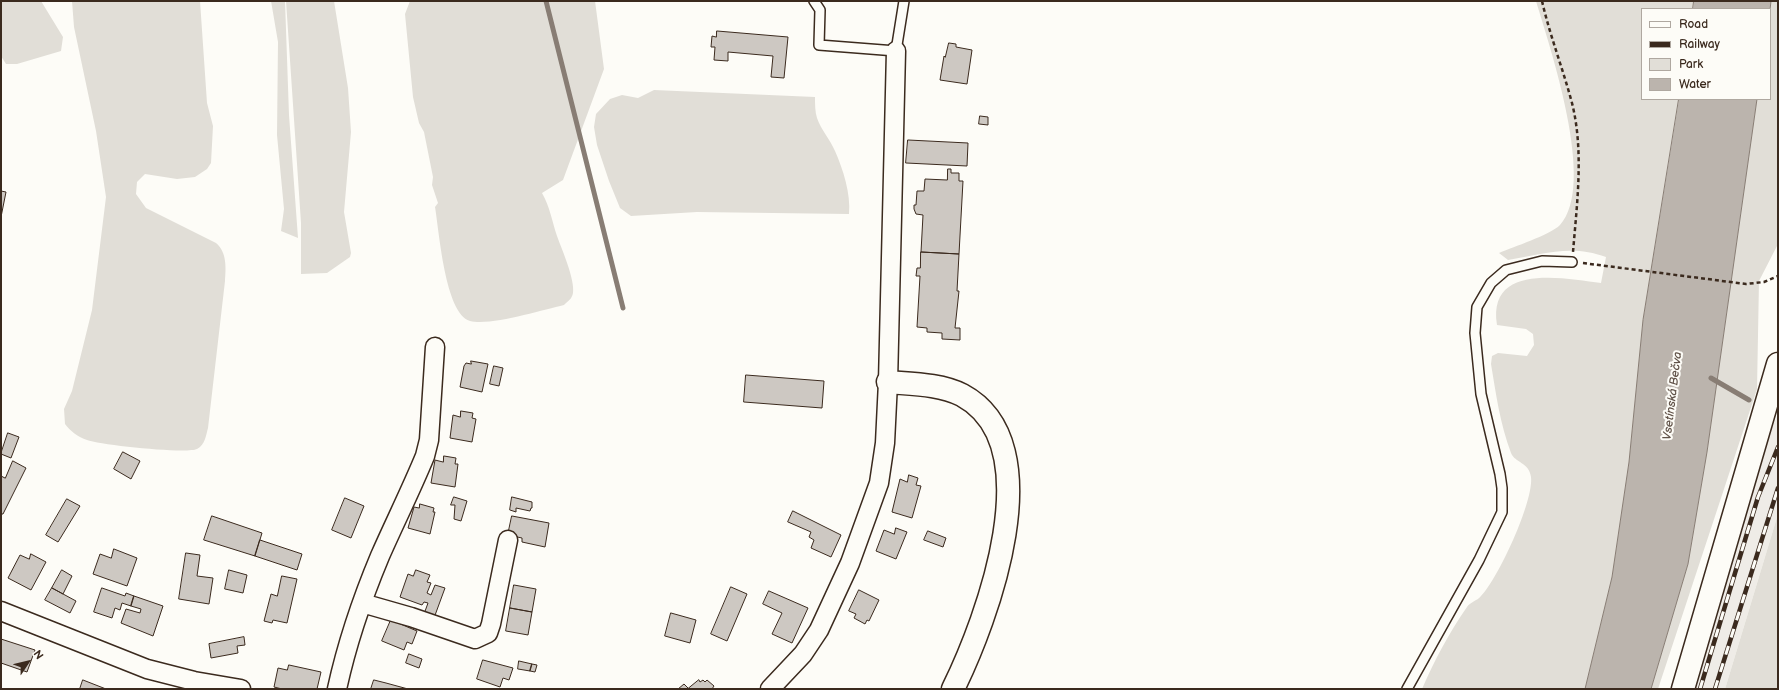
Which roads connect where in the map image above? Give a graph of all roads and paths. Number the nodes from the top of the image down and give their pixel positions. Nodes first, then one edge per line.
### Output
1 (814, 1) edge
2 (904, 1) edge
3 (1542, 1) edge
4 (896, 51) junction
5 (1572, 262) junction
6 (1778, 276) edge
7 (435, 347) dead end
8 (1778, 364) edge
9 (888, 382) junction
10 (508, 540) dead end
11 (362, 603) junction
12 (1, 611) edge
13 (192, 685) edge
14 (241, 689) edge
15 (337, 689) edge
16 (770, 689) edge
17 (953, 689) edge
18 (1407, 689) edge
19 (1683, 689) edge

1 - 4 lane
2 - 4 lane
3 - 5 path
4 - 9 street
5 - 6 path
5 - 18 lane
7 - 11 street
8 - 19 street
9 - 16 street
9 - 17 street
10 - 11 street
11 - 15 street
12 - 13 street
13 - 14 street

